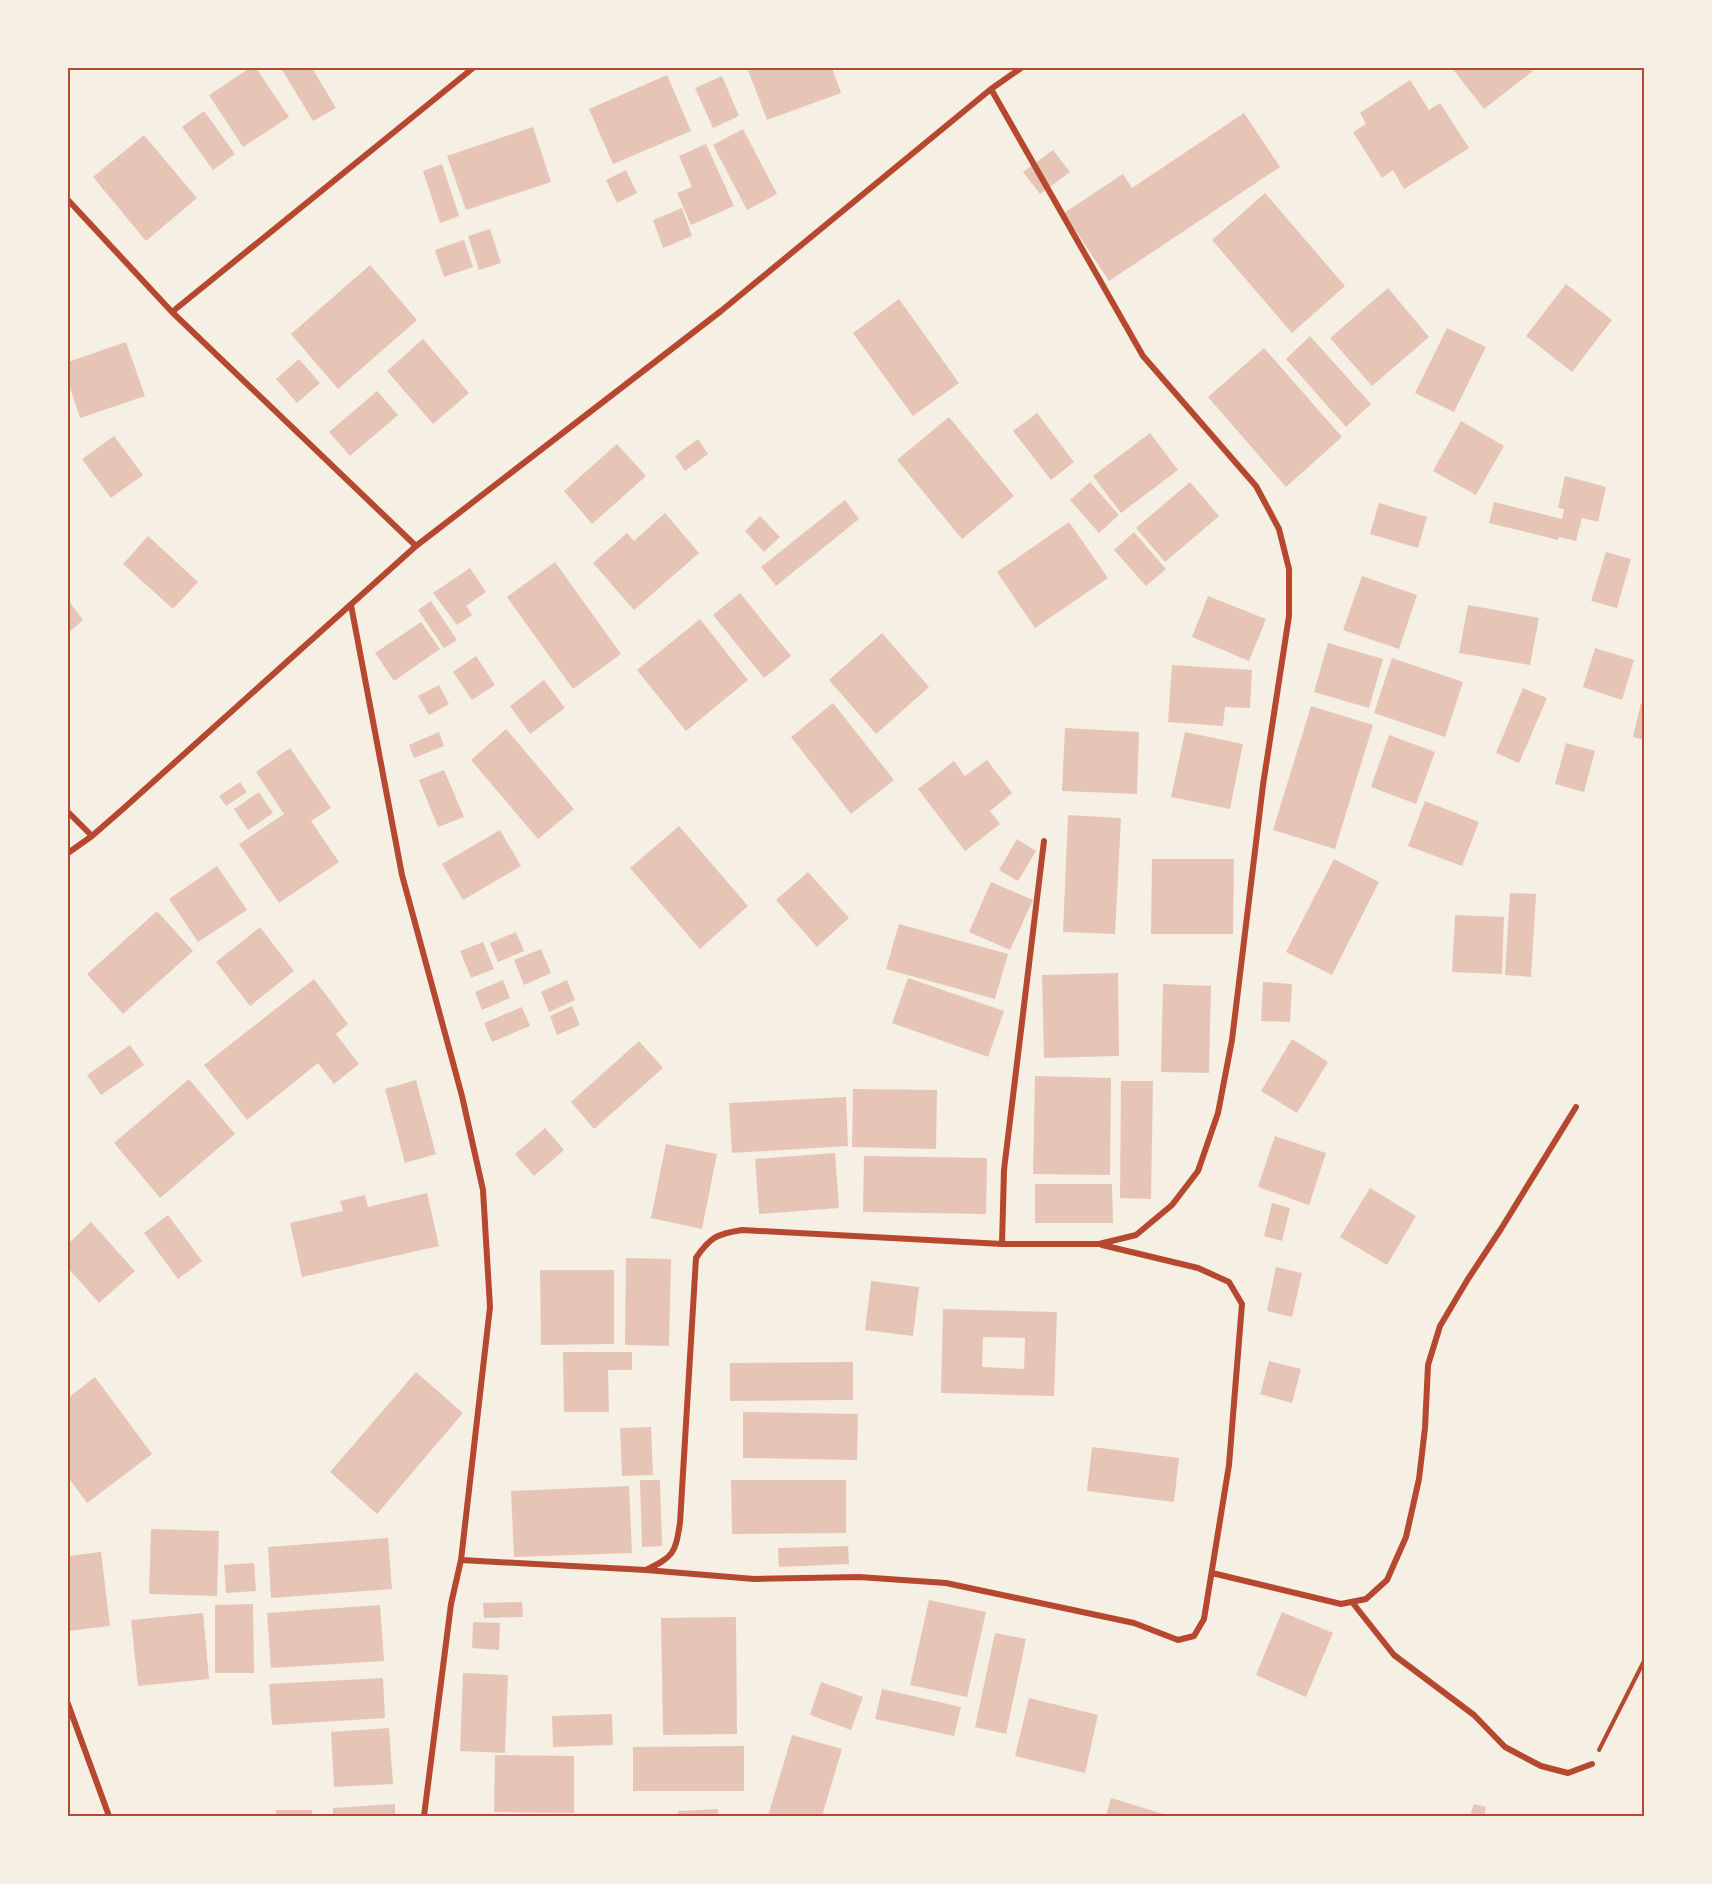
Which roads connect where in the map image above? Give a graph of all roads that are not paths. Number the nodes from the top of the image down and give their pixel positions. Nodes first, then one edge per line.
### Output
1 (473, 68) edge
2 (1021, 68) edge
3 (991, 89) junction
4 (68, 200) edge
5 (172, 312) junction
6 (416, 546) junction
7 (351, 605) junction
8 (68, 812) edge
9 (92, 836) junction
10 (1044, 841) dead end
11 (68, 853) edge
12 (1575, 1107) dead end
13 (1002, 1244) junction
14 (1099, 1244) junction
15 (461, 1560) junction
16 (646, 1570) junction
17 (1212, 1573) junction
18 (1352, 1602) junction
19 (68, 1704) edge
20 (1592, 1764) road end
21 (109, 1816) edge
22 (424, 1816) edge

1 - 5 street
2 - 3 street
3 - 6 street
3 - 14 street
4 - 5 street
5 - 6 street
6 - 7 street
7 - 9 street
7 - 15 street
8 - 9 street
9 - 11 street
10 - 13 street
12 - 18 street
13 - 14 street
13 - 16 street
14 - 17 street
15 - 16 street
15 - 22 street
16 - 17 street
17 - 18 street
18 - 20 street
19 - 21 street

